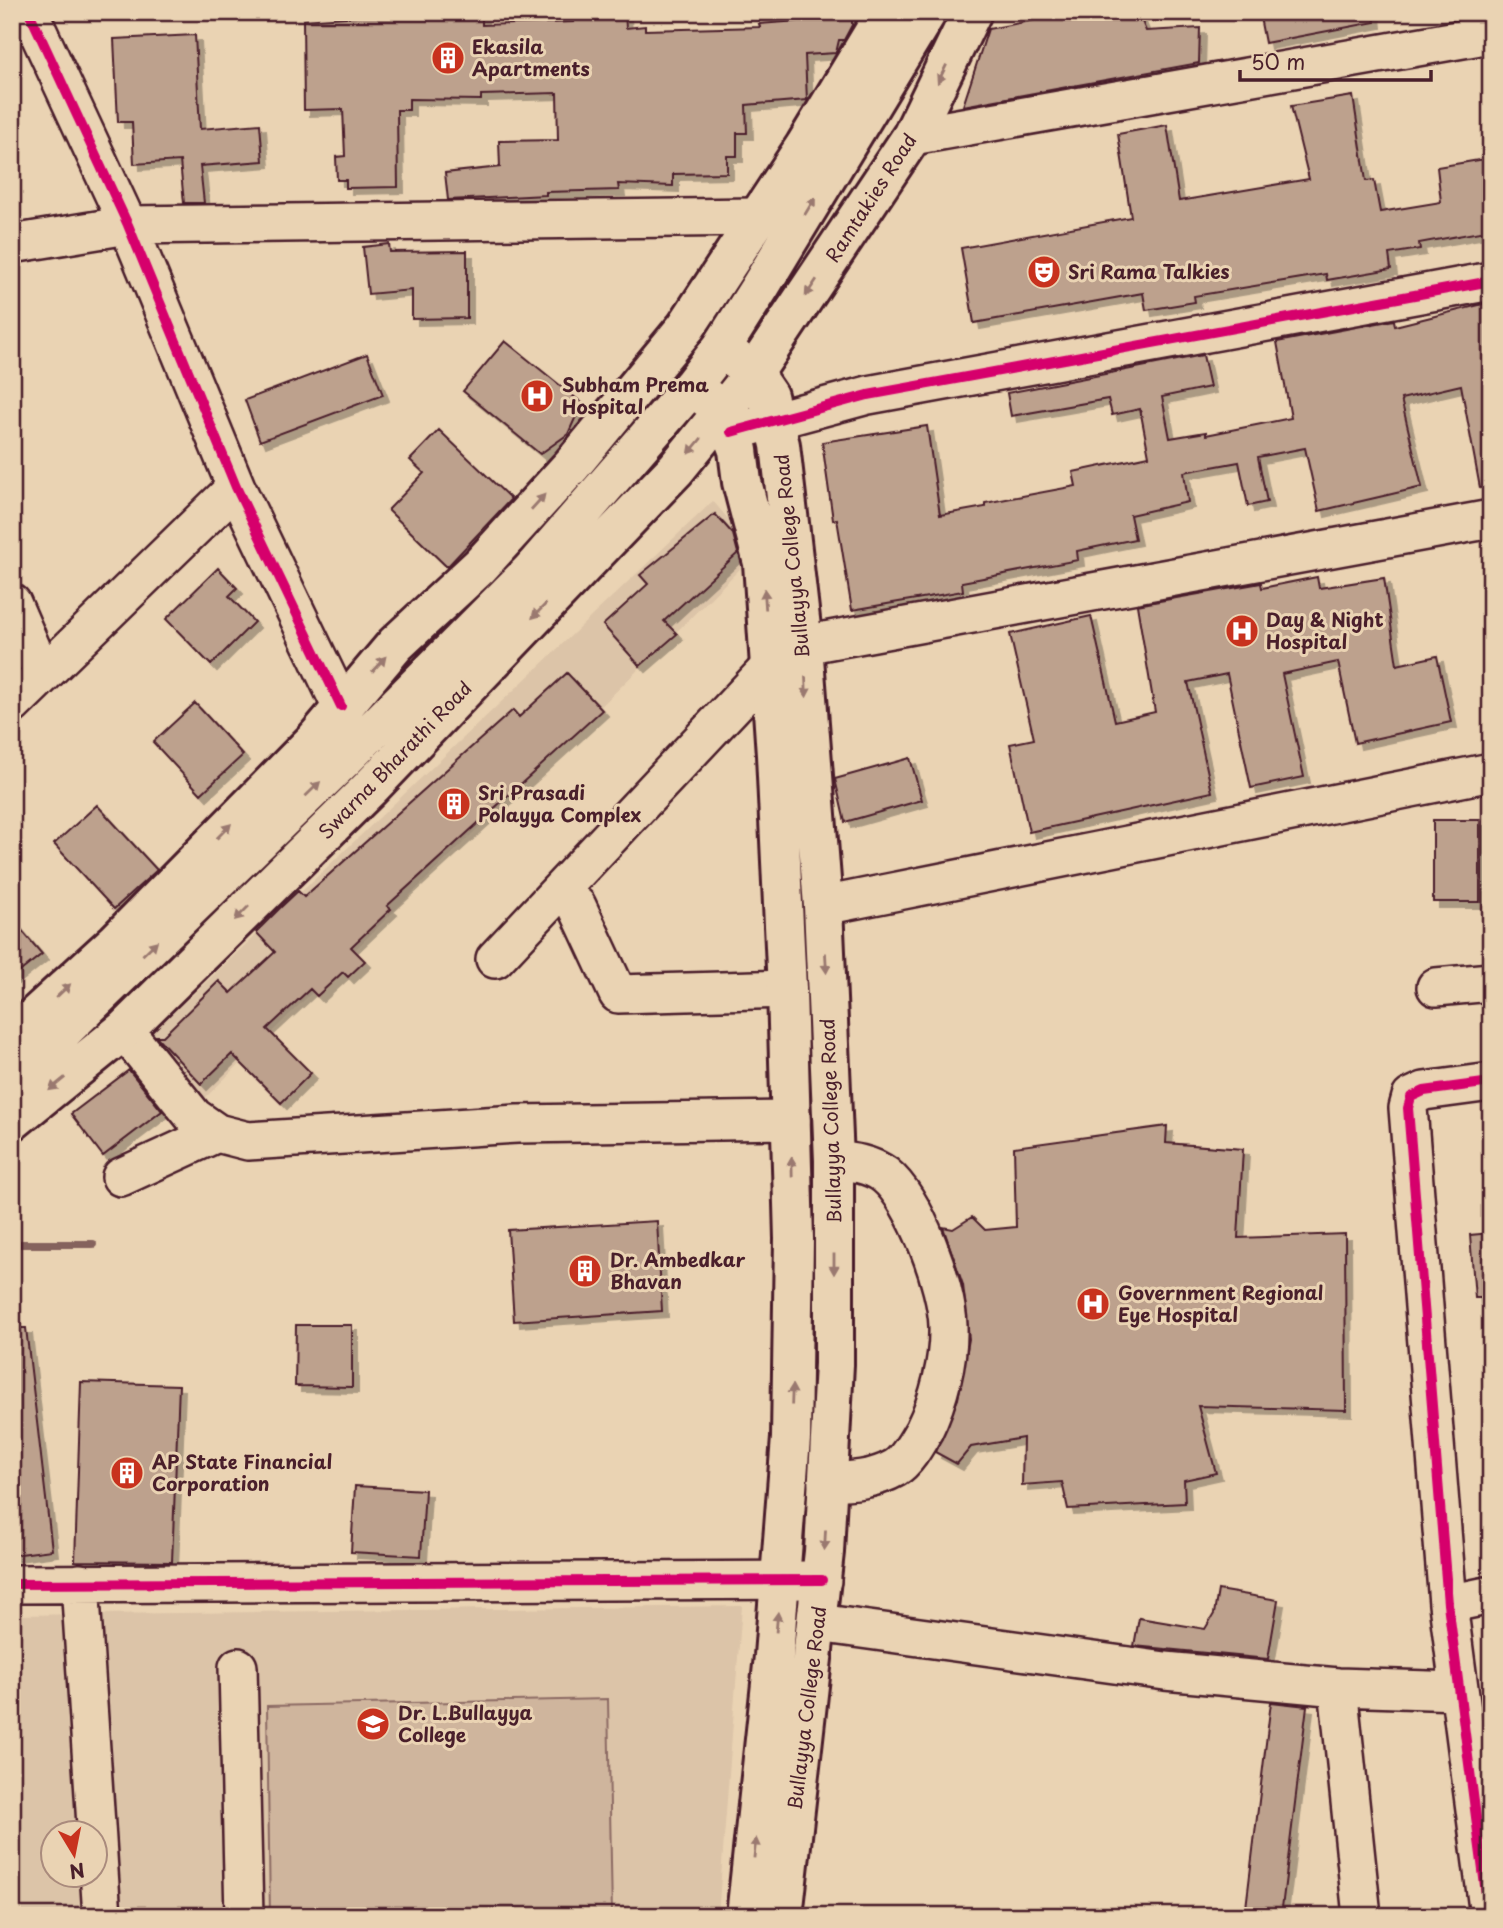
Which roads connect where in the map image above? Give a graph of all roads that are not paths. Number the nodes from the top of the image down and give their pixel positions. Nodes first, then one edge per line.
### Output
1 (29, 12) edge
2 (886, 12) edge
3 (927, 12) edge
4 (972, 12) edge
5 (1491, 34) edge
6 (912, 136) junction
7 (757, 217) junction
8 (128, 225) junction
9 (12, 244) edge
10 (1491, 281) edge
11 (722, 347) junction
12 (753, 374) junction
13 (692, 386) junction
14 (775, 418) junction
15 (727, 421) junction
16 (236, 487) junction
17 (1491, 519) edge
18 (12, 603) edge
19 (803, 645) junction
20 (770, 667) junction
21 (43, 676) junction
22 (12, 705) edge
23 (341, 706) junction
24 (1491, 772) edge
25 (577, 906) dead end
26 (822, 906) junction
27 (495, 959) dead end
28 (1491, 982) edge
29 (1436, 988) dead end
30 (787, 989) junction
31 (124, 1030) junction
32 (12, 1037) edge
33 (12, 1080) edge
34 (1491, 1083) edge
35 (791, 1120) junction
36 (12, 1121) edge
37 (217, 1133) junction
38 (834, 1160) junction
39 (121, 1177) dead end
40 (827, 1482) junction
41 (780, 1580) junction
42 (822, 1580) junction
43 (80, 1583) junction
44 (12, 1584) edge
45 (1491, 1595) edge
46 (1448, 1604) junction
47 (818, 1623) junction
48 (239, 1667) dead end
49 (1338, 1687) junction
50 (1459, 1692) junction
51 (1479, 1739) edge
52 (102, 1916) edge
53 (244, 1916) edge
54 (746, 1916) edge
55 (783, 1916) edge
56 (1362, 1916) edge
57 (1489, 1916) edge

1 - 8 street
2 - 7 main road
11 -> 3 main road
4 -> 6 main road, Ramtakies Road
5 - 6 street
6 -> 12 main road, Ramtakies Road
7 - 8 street
23 -> 7 main road
8 - 9 street
8 - 16 street
10 - 14 street
11 - 12 main road, Bullayya College Road
11 - 13 main road
12 - 14 main road, Bullayya College Road
12 - 15 main road, Swarna Bharathi Road
13 - 15 main road
33 -> 13 main road
14 - 15 street
14 - 19 main road, Bullayya College Road
20 -> 15 main road, Bullayya College Road
15 -> 31 main road, Swarna Bharathi Road
16 - 21 street
16 - 23 street
17 - 19 street
18 - 21 street
19 -> 26 main road, Bullayya College Road
20 - 27 street
20 - 30 main road, Bullayya College Road
21 - 22 street
32 -> 23 main road
24 - 26 street
25 - 30 street
26 -> 38 main road, Bullayya College Road
28 - 29 street
30 - 35 main road, Bullayya College Road
31 -> 36 main road, Swarna Bharathi Road
31 - 37 street
34 - 46 street
35 - 37 street
41 -> 35 main road, Bullayya College Road
37 - 39 street
38 -> 40 main road, Bullayya College Road
38 - 40 street
40 -> 42 main road, Bullayya College Road
41 - 42 street
41 - 43 street
54 -> 41 main road, Bullayya College Road
42 - 47 main road, Bullayya College Road
43 - 44 street
43 - 52 street
45 - 46 street
46 - 50 street
47 - 49 street
47 - 55 main road, Bullayya College Road
48 - 53 street
49 - 50 street
49 - 56 street
50 - 51 street
51 - 57 street

